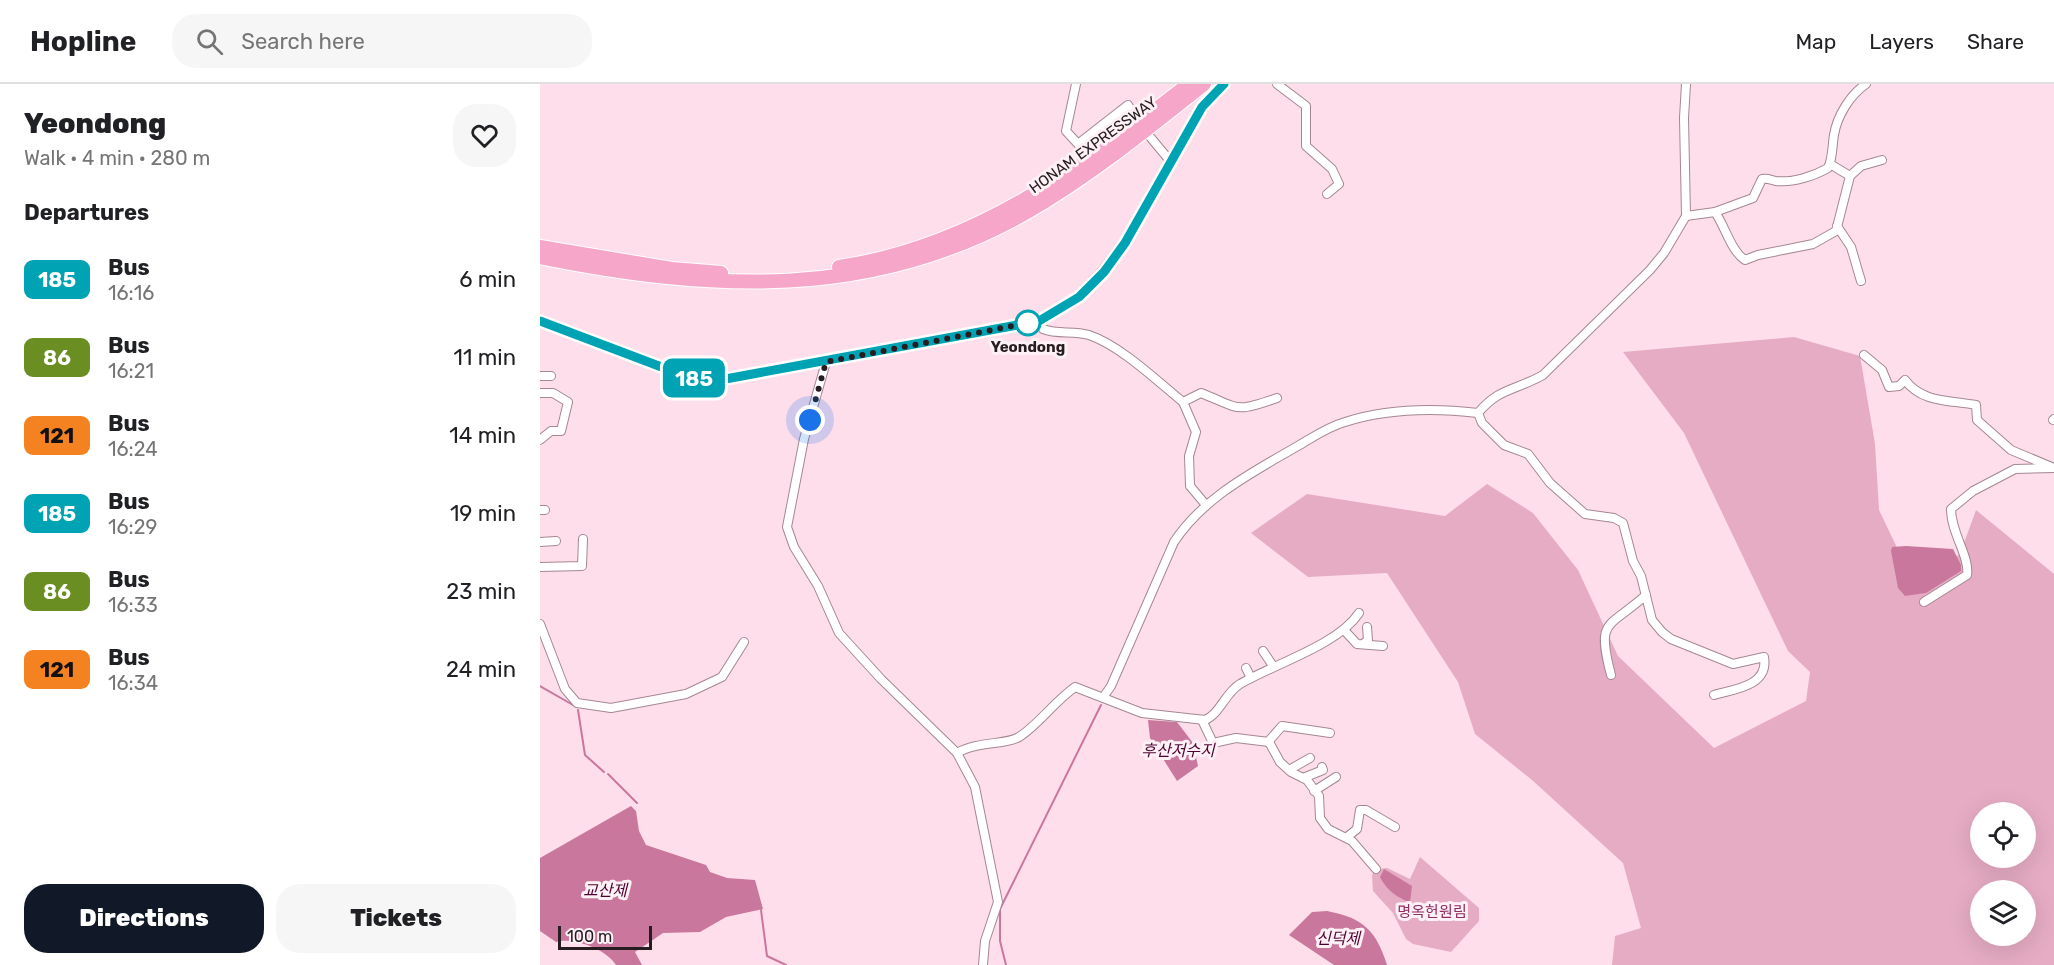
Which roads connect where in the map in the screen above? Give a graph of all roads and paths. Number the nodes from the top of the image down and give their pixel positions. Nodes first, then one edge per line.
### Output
1 (1076, 84) edge
2 (1189, 84) edge
3 (1204, 84) edge
4 (1224, 84) edge
5 (1277, 84) edge
6 (1686, 84) edge
7 (1866, 84) edge
8 (1133, 114) dead end
9 (1151, 138) dead end
10 (1882, 160) dead end
11 (1171, 162) junction
12 (1830, 164) junction
13 (1850, 176) junction
14 (1327, 194) dead end
15 (1715, 213) junction
16 (1686, 216) junction
17 (1837, 226) junction
18 (540, 247) edge
19 (540, 257) edge
20 (1861, 281) dead end
21 (540, 321) edge
22 (1039, 321) junction
23 (1864, 355) dead end
24 (826, 362) junction
25 (540, 376) edge
26 (551, 376) dead end
27 (540, 393) edge
28 (1277, 398) dead end
29 (1183, 402) junction
30 (1478, 413) junction
31 (540, 440) edge
32 (2054, 468) edge
33 (1206, 505) junction
34 (583, 539) dead end
35 (556, 541) dead end
36 (540, 542) edge
37 (540, 567) edge
38 (1646, 596) junction
39 (1924, 602) dead end
40 (1359, 613) dead end
41 (540, 624) edge
42 (1367, 627) dead end
43 (1344, 630) junction
44 (744, 642) dead end
45 (1363, 644) junction
46 (1383, 646) dead end
47 (1263, 651) dead end
48 (1273, 666) junction
49 (1246, 668) dead end
50 (1611, 675) dead end
51 (1251, 678) junction
52 (1714, 695) dead end
53 (1104, 696) junction
54 (1202, 720) junction
55 (1330, 733) dead end
56 (1268, 742) junction
57 (957, 753) junction
58 (1310, 758) dead end
59 (1322, 767) dead end
60 (1289, 770) junction
61 (1336, 777) dead end
62 (1303, 778) junction
63 (1314, 791) junction
64 (1395, 827) dead end
65 (1347, 837) junction
66 (1376, 869) dead end
67 (983, 965) edge

1 - 8 street
2 - 18 highway, HONAM EXPRESSWAY
3 - 19 highway, HONAM EXPRESSWAY
4 - 11 main road
5 - 14 street
6 - 16 street
7 - 12 street
9 - 11 street
10 - 13 street
11 - 22 main road
12 - 13 street
12 - 15 street
13 - 17 street
15 - 16 street
15 - 17 street
16 - 30 street
17 - 20 street
21 - 24 main road
22 - 24 main road
22 - 29 street
23 - 32 street
24 - 57 street
25 - 26 street
27 - 31 street
28 - 29 street
29 - 33 street
30 - 33 street
30 - 38 street
32 - 39 street
33 - 53 street
34 - 37 street
35 - 36 street
38 - 50 street
38 - 52 street
40 - 43 street
41 - 44 street
42 - 45 street
43 - 45 street
43 - 48 street
45 - 46 street
47 - 48 street
48 - 51 street
49 - 51 street
51 - 54 street
53 - 54 street
53 - 57 street
54 - 56 street
55 - 56 street
56 - 60 street
57 - 67 street
58 - 60 street
59 - 62 street
60 - 62 street
61 - 63 street
62 - 63 street
63 - 65 street
64 - 65 street
65 - 66 street

